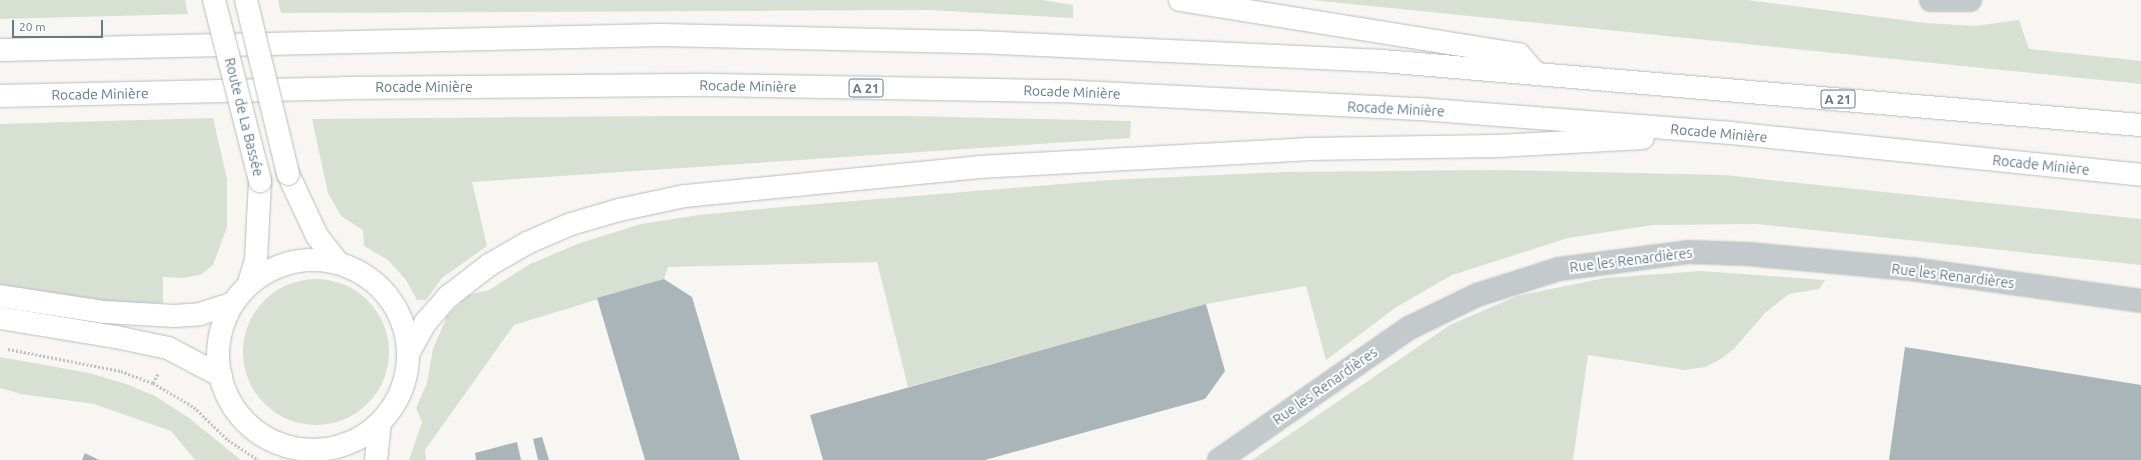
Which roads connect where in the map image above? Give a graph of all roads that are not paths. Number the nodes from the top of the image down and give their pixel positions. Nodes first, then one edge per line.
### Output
1 (214, 0) edge
2 (246, 0) edge
3 (1180, 0) edge
4 (1931, 0) edge
5 (1970, 0) edge
6 (0, 50) edge
7 (1535, 72) junction
8 (0, 96) edge
9 (2141, 125) edge
10 (1730, 133) junction
11 (2141, 175) edge
12 (338, 262) junction
13 (249, 283) junction
14 (0, 296) edge
15 (2141, 301) edge
16 (233, 303) junction
17 (0, 318) edge
18 (408, 354) junction
19 (221, 376) junction
20 (380, 423) junction
21 (306, 455) edge
22 (376, 460) edge
23 (1219, 460) edge

1 - 13 main road, Route de La Bassée, bridge
2 - 12 main road, Route de La Bassée, bridge
3 - 7 main road
4 - 5 street
6 - 7 main road, A 21
7 - 9 main road, A 21
8 - 10 main road, Rocade Minière / A 21
10 - 11 main road, Rocade Minière / A 21
10 - 18 main road
12 - 13 main road
12 - 18 main road
13 - 16 main road
14 - 16 main road
15 - 23 street, Rue les Renardières
16 - 19 main road
17 - 19 main road
18 - 20 main road
19 - 21 main road
20 - 21 main road
20 - 22 main road

